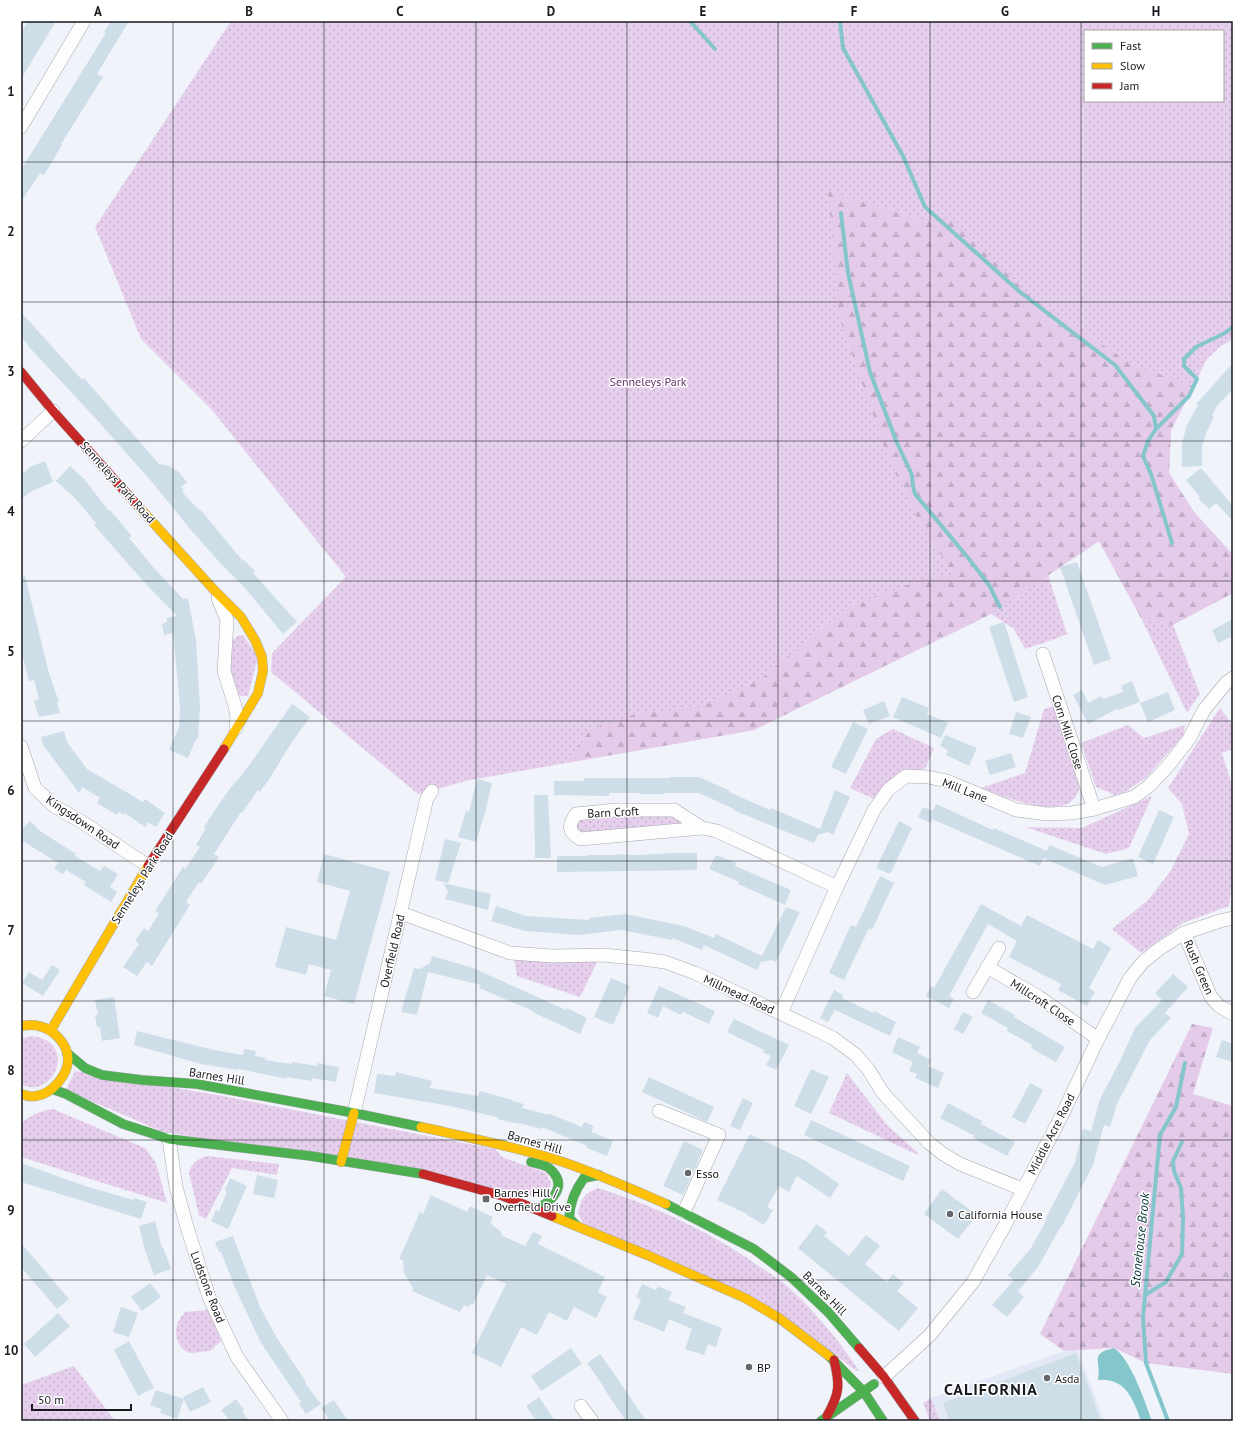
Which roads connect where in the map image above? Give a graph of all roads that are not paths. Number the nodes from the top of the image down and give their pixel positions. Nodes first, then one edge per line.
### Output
1 (84, 21) edge
2 (21, 127) edge
3 (21, 372) edge
4 (53, 411) junction
5 (21, 441) edge
6 (215, 592) junction
7 (1043, 654) dead end
8 (1233, 678) edge
9 (236, 728) junction
10 (21, 746) edge
11 (432, 791) dead end
12 (1094, 809) junction
13 (702, 828) junction
14 (148, 866) junction
15 (837, 887) junction
16 (401, 913) junction
17 (1233, 918) edge
18 (1184, 933) junction
19 (999, 948) dead end
20 (987, 968) junction
21 (973, 992) dead end
22 (781, 1013) junction
23 (1233, 1014) edge
24 (21, 1026) edge
25 (51, 1030) junction
26 (1098, 1039) junction
27 (67, 1053) junction
28 (52, 1089) junction
29 (23, 1097) edge
30 (659, 1111) dead end
31 (354, 1113) junction
32 (169, 1138) junction
33 (503, 1145) junction
34 (341, 1162) junction
35 (599, 1175) junction
36 (1022, 1189) junction
37 (535, 1209) junction
38 (684, 1212) junction
39 (577, 1226) junction
40 (834, 1360) junction
41 (884, 1376) junction
42 (864, 1392) junction
43 (581, 1406) dead end
44 (824, 1419) edge
45 (282, 1421) edge
46 (592, 1421) edge
47 (883, 1421) edge
48 (915, 1421) edge

1 - 2 street
3 - 4 main road, Senneleys Park Road
4 - 5 street
4 - 6 main road, Senneleys Park Road
6 - 9 street, Senneleys Park Road
6 - 9 main road, Senneleys Park Road
7 - 12 street, Corn Mill Close
8 - 12 street, Mill Lane
9 - 14 main road, Senneleys Park Road
10 - 14 street, Kingsdown Road
11 - 16 street, Overfield Road
12 - 15 street, Mill Lane
13 - 13 street, Barn Croft
13 - 15 street, Barn Croft
14 - 25 main road, Senneleys Park Road
15 - 22 street, Mill Lane
16 - 22 street, Millmead Road
16 - 31 street, Overfield Road
17 - 18 street, Middle Acre Road
18 - 23 street, Rush Green
18 - 26 street, Middle Acre Road
19 - 20 street
20 - 21 street
20 - 26 street, Millcroft Close
22 - 36 street, Millmead Road
24 - 25 main road
25 - 27 main road, Barnes Hill
26 - 36 street, Middle Acre Road
27 - 28 main road
27 - 31 main road, Barnes Hill
28 - 29 main road
28 - 32 main road
30 - 38 street
31 - 33 main road, Barnes Hill
31 - 34 main road
32 - 34 main road
32 - 45 street, Ludstone Road
33 - 35 main road, Barnes Hill
33 - 37 main road
34 - 37 main road
35 - 38 main road, Barnes Hill
35 - 39 main road
36 - 41 street, Middle Acre Road
37 - 39 main road
38 - 41 main road, Barnes Hill
39 - 40 main road
40 - 42 main road
40 - 44 main road
41 - 42 main road
41 - 48 main road, Barnes Hill
42 - 44 main road
42 - 47 main road
43 - 46 street

